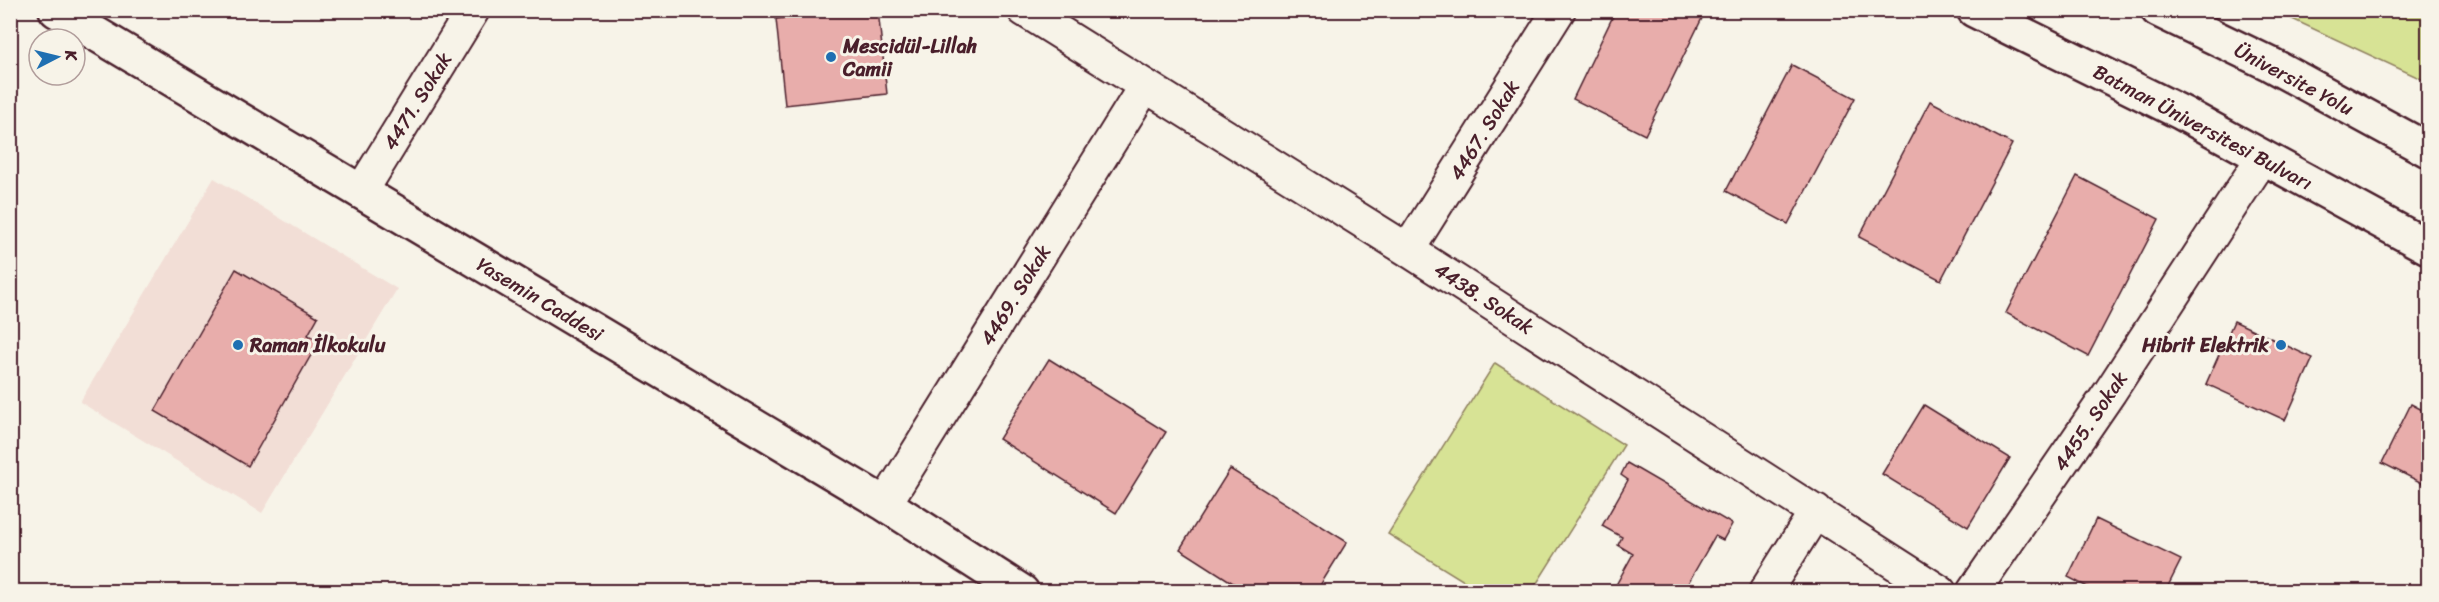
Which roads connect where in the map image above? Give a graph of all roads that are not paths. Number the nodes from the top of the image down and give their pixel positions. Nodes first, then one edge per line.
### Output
1 (57, 10) edge
2 (473, 10) edge
3 (1024, 10) edge
4 (1559, 10) edge
5 (1974, 10) edge
6 (2158, 10) edge
7 (1145, 86) junction
8 (2428, 150) edge
9 (2263, 157) junction
10 (361, 192) junction
11 (2428, 247) edge
12 (1408, 250) junction
13 (885, 504) junction
14 (1816, 511) junction
15 (1022, 591) edge
16 (1765, 591) edge
17 (1940, 591) edge
18 (1972, 591) edge

1 - 10 street, Yasemin Caddesi
2 - 10 street, 4471. Sokak
3 - 7 street, 4438. Sokak
4 - 12 street, 4467. Sokak
5 - 9 street, Batman Üniversitesi Bulvarı
6 - 8 street, Üniversite Yolu
7 - 12 street, 4438. Sokak
7 - 13 street, 4469. Sokak
9 - 11 street, Batman Üniversitesi Bulvarı
9 - 18 street, 4455. Sokak
10 - 13 street, Yasemin Caddesi
12 - 14 street, 4438. Sokak
13 - 15 street, Yasemin Caddesi
14 - 16 street
14 - 17 street, 4438. Sokak

